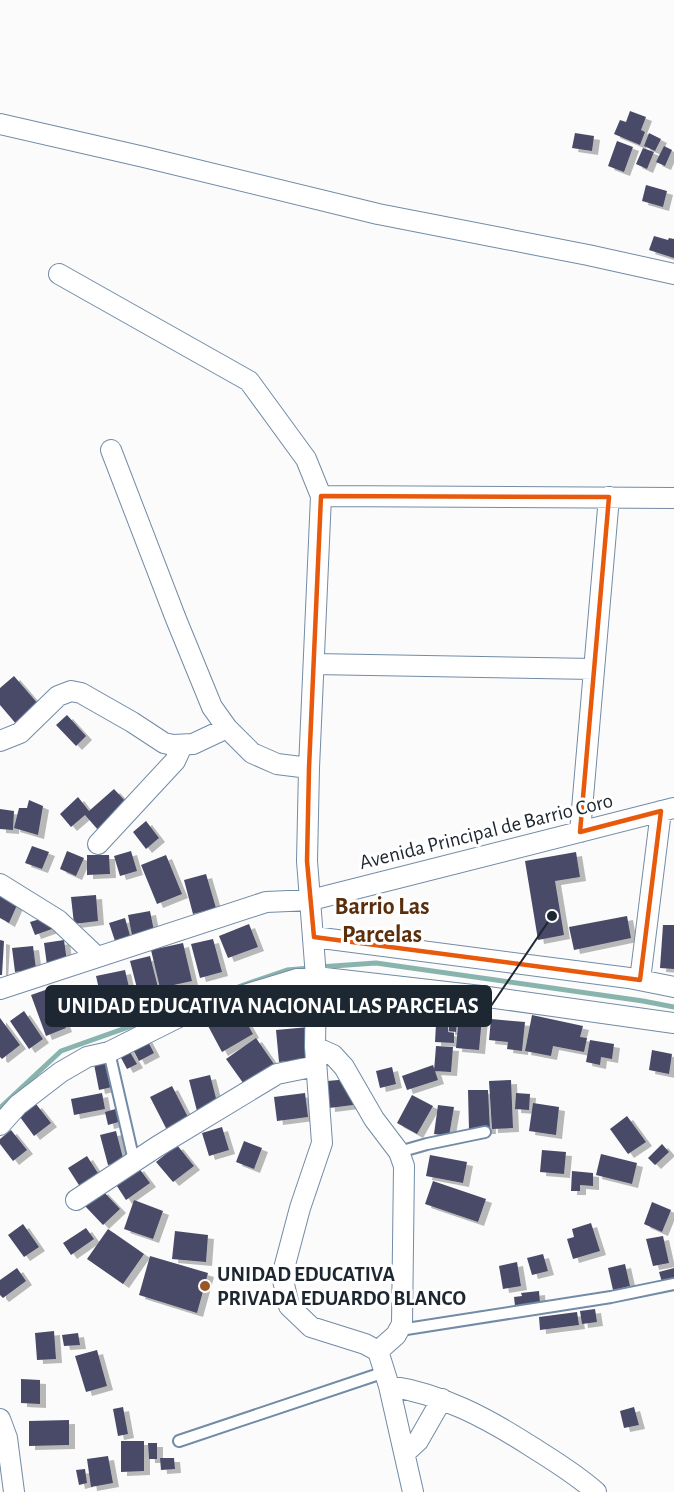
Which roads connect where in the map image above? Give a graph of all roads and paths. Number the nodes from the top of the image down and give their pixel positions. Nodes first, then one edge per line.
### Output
1 (0, 124) edge
2 (59, 274) dead end
3 (674, 274) edge
4 (111, 450) dead end
5 (321, 496) junction
6 (609, 497) junction
7 (674, 498) edge
8 (314, 664) junction
9 (594, 669) junction
10 (227, 728) junction
11 (0, 741) edge
12 (182, 746) junction
13 (309, 768) junction
14 (667, 809) edge
15 (580, 832) junction
16 (98, 844) dead end
17 (0, 884) edge
18 (311, 900) junction
19 (314, 937) junction
20 (97, 957) junction
21 (316, 971) junction
22 (640, 980) junction
23 (674, 987) edge
24 (0, 989) edge
25 (674, 1023) edge
26 (109, 1052) junction
27 (316, 1057) junction
28 (0, 1125) edge
29 (485, 1132) dead end
30 (399, 1152) junction
31 (134, 1161) junction
32 (76, 1200) dead end
33 (674, 1284) edge
34 (400, 1330) junction
35 (378, 1351) junction
36 (387, 1379) junction
37 (442, 1399) junction
38 (0, 1419) edge
39 (179, 1441) dead end
40 (405, 1453) junction
41 (14, 1492) edge
42 (413, 1492) edge
43 (596, 1492) edge

1 - 3 street
2 - 5 street
4 - 10 street
5 - 6 street
5 - 8 street
6 - 7 street
6 - 9 street
8 - 9 street
8 - 13 street
9 - 15 street
10 - 12 street
10 - 13 street
11 - 12 street
12 - 16 street
13 - 18 street
14 - 15 street, Avenida Principal de Barrio Coro
14 - 22 street
15 - 18 street, Avenida Principal de Barrio Coro
17 - 20 street
18 - 19 street
18 - 20 street, Avenida Principal de Barrio Coro
19 - 21 street
19 - 22 street
20 - 24 street, Avenida Principal de Barrio Coro
21 - 25 street
21 - 26 street
21 - 27 street
22 - 23 street
26 - 28 street
26 - 31 lane
27 - 30 street
27 - 31 street
27 - 35 street
29 - 30 lane
30 - 34 street
31 - 32 street
33 - 34 lane
34 - 35 street
35 - 36 street
36 - 37 street
36 - 39 lane
36 - 40 street
37 - 40 street
37 - 43 street
38 - 41 street
40 - 42 street

